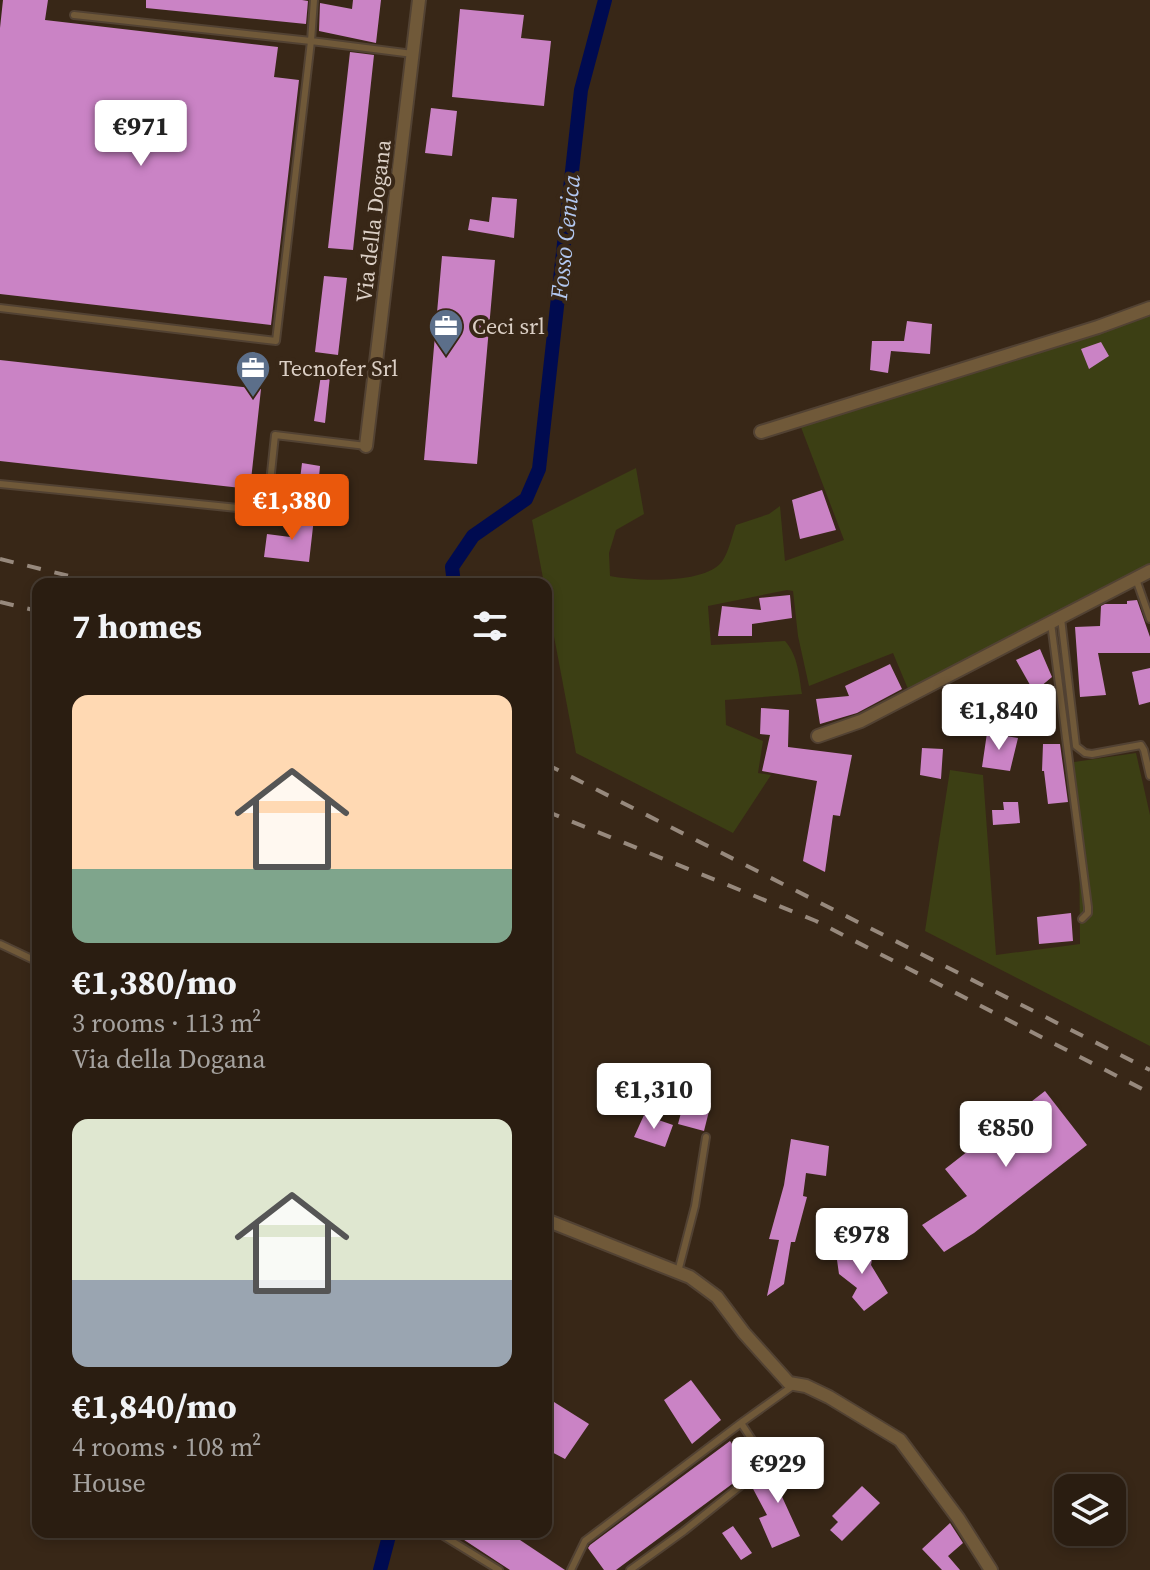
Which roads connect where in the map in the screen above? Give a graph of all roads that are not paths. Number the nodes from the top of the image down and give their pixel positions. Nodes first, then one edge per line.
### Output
1 (314, 0) edge
2 (419, 0) edge
3 (74, 15) dead end
4 (311, 41) junction
5 (413, 54) junction
6 (0, 308) edge
7 (1150, 308) edge
8 (761, 432) dead end
9 (366, 446) joint
10 (0, 484) edge
11 (1150, 571) edge
12 (1136, 579) junction
13 (1150, 619) edge
14 (1056, 620) junction
15 (818, 736) dead end
16 (1150, 776) edge
17 (1082, 919) dead end
18 (0, 944) edge
19 (32, 959) edge
20 (706, 1137) dead end
21 (552, 1222) edge
22 (678, 1272) junction
23 (796, 1384) junction
24 (741, 1423) junction
25 (447, 1538) edge
26 (499, 1570) edge
27 (571, 1570) edge
28 (630, 1570) edge
29 (991, 1570) edge

1 - 4 lane
2 - 5 street, Via della Dogana
3 - 4 lane
4 - 5 lane
4 - 6 lane
5 - 9 street, Via della Dogana
7 - 8 street
9 - 10 lane
11 - 12 street
12 - 13 lane
12 - 14 street
14 - 15 street
14 - 16 lane
14 - 17 lane
18 - 19 lane
20 - 22 lane
21 - 22 street
22 - 23 street
23 - 24 lane
23 - 29 street
24 - 27 lane
24 - 28 lane
25 - 26 lane

